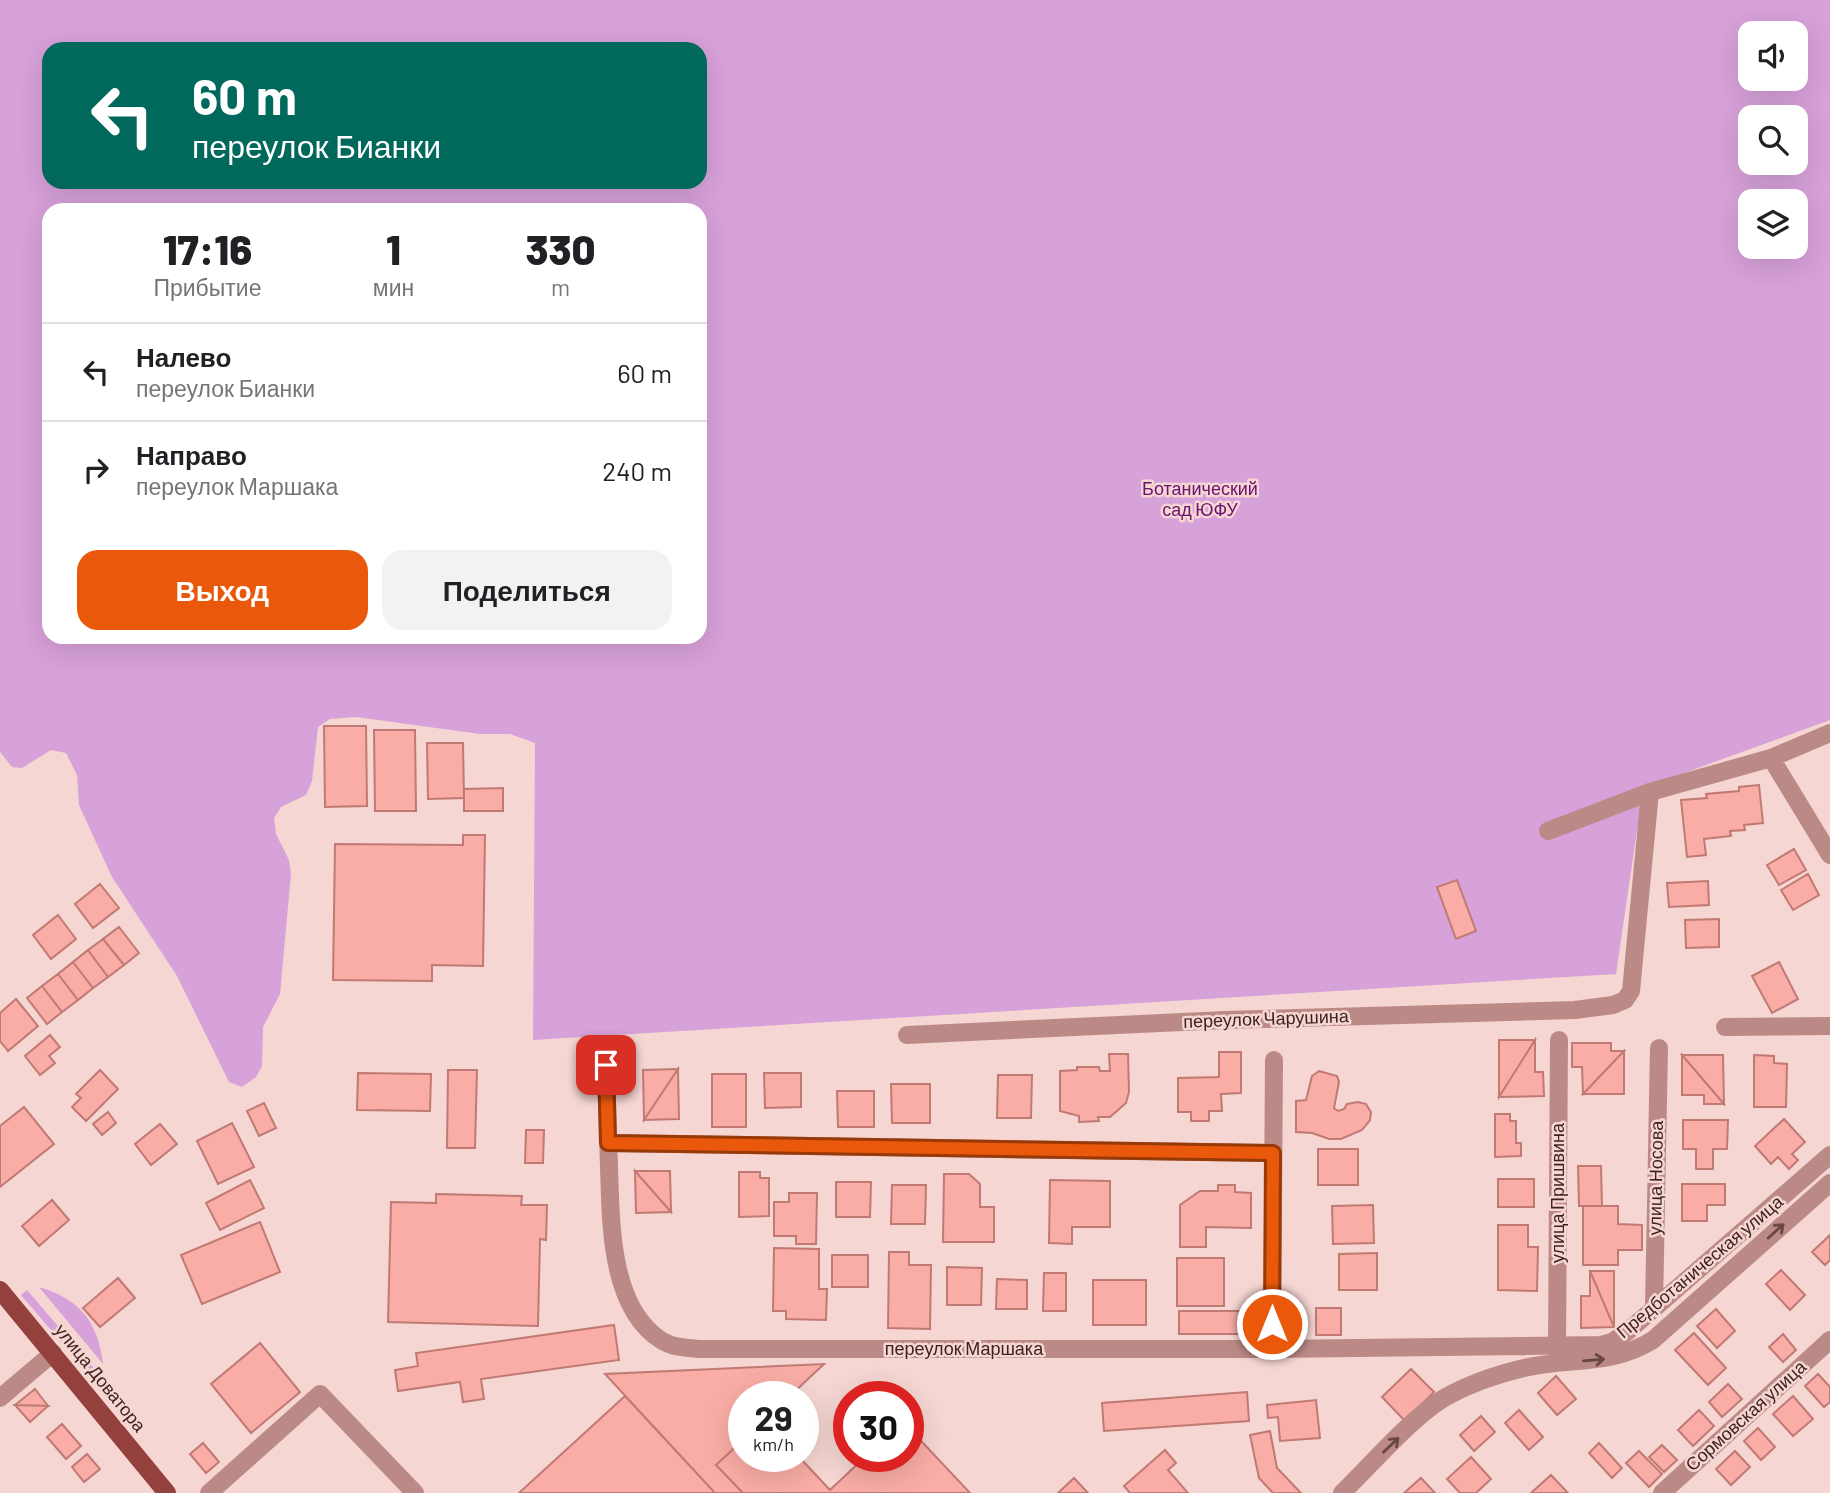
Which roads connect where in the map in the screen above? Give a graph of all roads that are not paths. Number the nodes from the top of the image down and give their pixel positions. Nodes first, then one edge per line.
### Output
1 (1830, 733) edge
2 (1770, 758) junction
3 (1650, 792) junction
4 (1548, 831) dead end
5 (1830, 855) edge
6 (1830, 1026) edge
7 (1725, 1027) dead end
8 (907, 1035) dead end
9 (1559, 1040) dead end
10 (1659, 1048) dead end
11 (1274, 1060) dead end
12 (606, 1065) dead end
13 (608, 1143) junction
14 (1273, 1153) junction
15 (1830, 1155) edge
16 (1830, 1182) edge
17 (0, 1290) edge
18 (1654, 1307) junction
19 (1830, 1340) edge
20 (1556, 1346) junction
21 (1272, 1349) junction
22 (53, 1353) junction
23 (0, 1398) edge
24 (167, 1493) edge
25 (209, 1493) edge
26 (415, 1493) edge
27 (1342, 1493) edge
28 (1662, 1493) edge

1 - 2 street
2 - 3 street
2 - 5 street
3 - 4 street
3 - 8 street, переулок Чарушина
6 - 7 street
9 - 20 street, улица Пришвина
10 - 18 street, улица Носова
11 - 14 street
12 - 13 street, переулок Маршака
13 - 14 street
13 - 21 street, переулок Маршака
14 - 21 street
15 - 18 street, Предботаническая улица
27 -> 16 street, Предботаническая улица
17 - 22 main road, улица Доватора
18 - 20 street, Предботаническая улица
19 - 28 street, Сормовская улица
20 - 21 street, переулок Маршака
22 - 23 street
22 - 24 main road, улица Доватора
25 - 26 street

